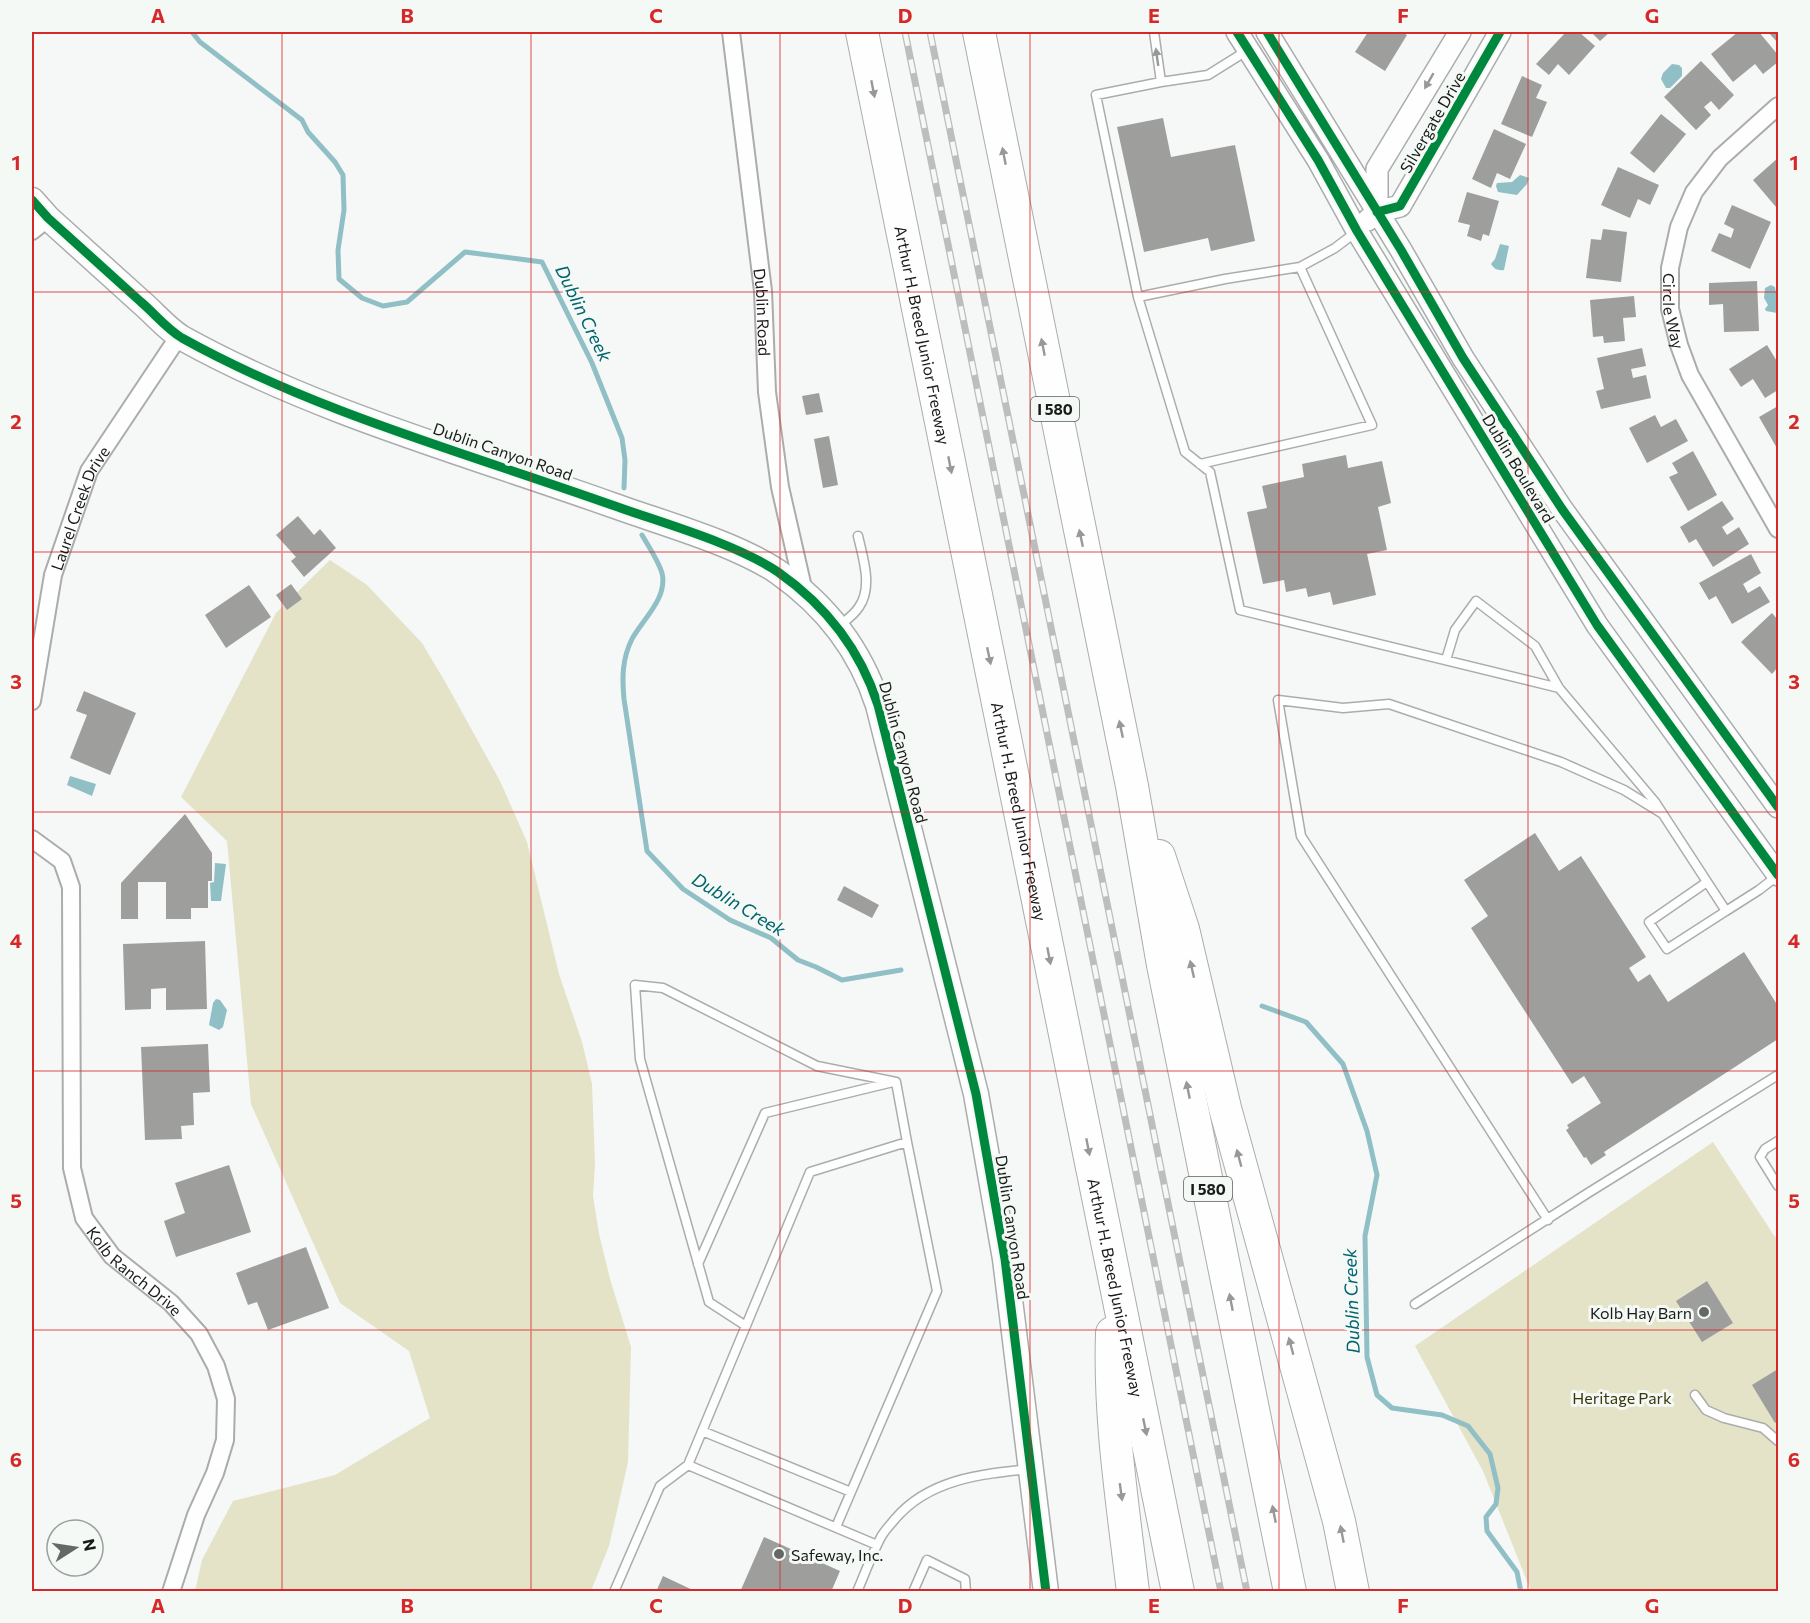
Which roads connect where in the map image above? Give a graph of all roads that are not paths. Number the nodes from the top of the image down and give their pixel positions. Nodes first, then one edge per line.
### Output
1 (731, 32) edge
2 (862, 32) edge
3 (979, 32) edge
4 (1154, 32) edge
5 (1237, 32) edge
6 (1268, 32) edge
7 (1460, 32) edge
8 (1500, 32) edge
9 (1248, 50) junction
10 (1161, 82) junction
11 (1779, 106) edge
12 (32, 200) edge
13 (1377, 212) junction
14 (40, 225) edge
15 (1357, 231) junction
16 (1300, 267) junction
17 (1138, 297) junction
18 (179, 336) junction
19 (1200, 464) junction
20 (1779, 529) edge
21 (858, 536) dead end
22 (804, 592) junction
23 (838, 627) junction
24 (1446, 660) junction
25 (1559, 688) junction
26 (32, 701) edge
27 (1132, 786) junction
28 (1779, 807) edge
29 (1663, 814) junction
30 (32, 839) edge
31 (1779, 875) edge
32 (1707, 882) junction
33 (1726, 911) junction
34 (1779, 1075) edge
35 (896, 1082) junction
36 (1779, 1141) edge
37 (907, 1142) junction
38 (1779, 1186) edge
39 (1548, 1220) junction
40 (698, 1264) junction
41 (1116, 1288) junction
42 (1415, 1304) dead end
43 (746, 1326) junction
44 (1695, 1395) dead end
45 (702, 1431) junction
46 (1779, 1441) edge
47 (688, 1465) junction
48 (1030, 1469) junction
49 (851, 1492) junction
50 (836, 1527) junction
51 (877, 1545) junction
52 (171, 1592) edge
53 (614, 1592) edge
54 (857, 1592) edge
55 (913, 1592) edge
56 (966, 1592) edge
57 (1046, 1592) edge
58 (1133, 1592) edge
59 (1178, 1592) edge
60 (1290, 1592) edge
61 (1353, 1592) edge

1 - 22 street, Dublin Road
2 -> 41 highway, Arthur H. Breed Junior Freeway
27 -> 3 highway, I 580
10 -> 4 lane
5 - 9 street, Dublin Boulevard
6 - 13 street, Dublin Boulevard
7 -> 13 street, Silvergate Drive
8 - 13 street, Silvergate Drive
9 - 10 lane
9 - 15 street, Dublin Boulevard
10 - 17 lane
11 - 20 street, Circle Way
12 - 14 main road, Dublin Canyon Road
13 - 15 street, Silvergate Drive
13 - 28 street, Dublin Boulevard
14 - 18 main road, Dublin Canyon Road
15 - 16 lane
15 - 31 street, Dublin Boulevard
16 - 17 lane
16 - 19 lane
17 - 19 lane
18 - 22 main road, Dublin Canyon Road
18 - 26 street, Laurel Creek Drive
19 - 24 lane
21 - 23 lane
22 - 23 main road, Dublin Canyon Road
23 - 48 main road, Dublin Canyon Road
24 - 25 lane
24 - 25 lane
25 - 29 lane
60 -> 27 highway, I 580
61 -> 27 highway
29 - 32 lane
29 - 39 lane
30 - 52 street, Kolb Ranch Drive
31 - 33 lane
32 - 33 lane
32 - 33 lane
34 - 39 lane
35 - 37 lane
35 - 40 lane
35 - 40 lane
36 - 38 lane
37 - 43 lane
37 - 49 lane
39 - 42 lane
40 - 43 lane
41 -> 58 highway
41 -> 59 highway, Arthur H. Breed Junior Freeway
43 - 45 lane
44 - 46 lane
45 - 47 lane
45 - 49 lane
47 - 50 lane
47 - 53 lane
48 - 51 lane
48 - 57 main road, Dublin Canyon Road
49 - 50 lane
50 - 51 lane
51 - 54 lane
55 - 56 lane

